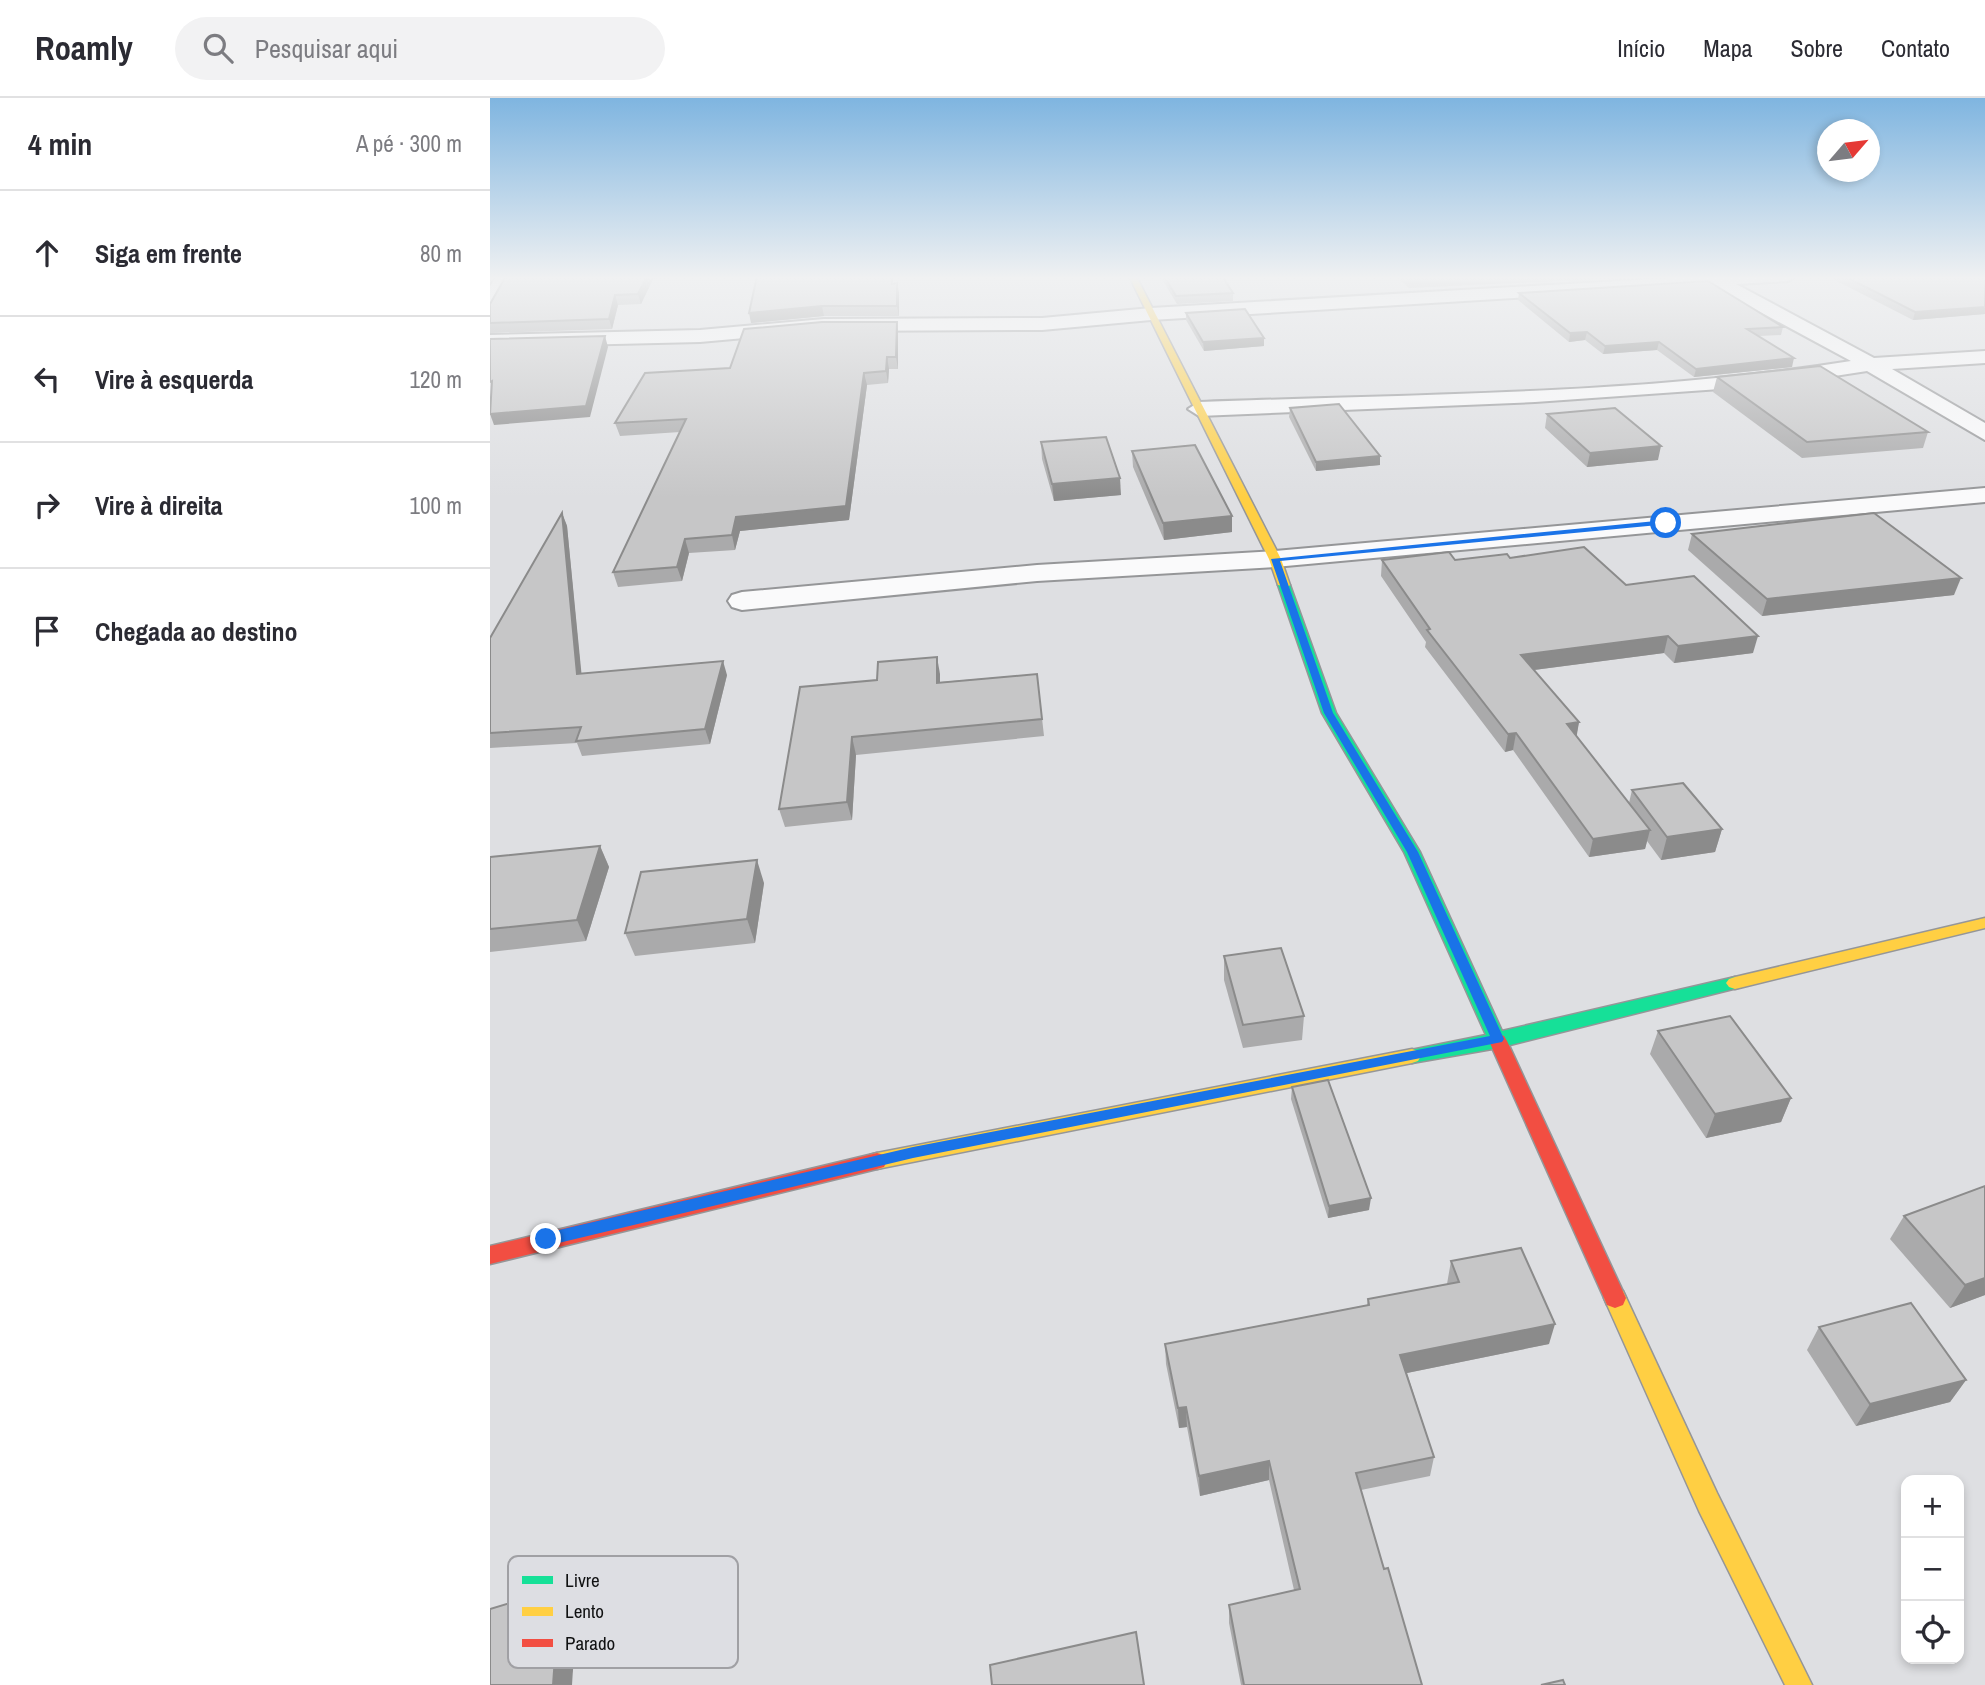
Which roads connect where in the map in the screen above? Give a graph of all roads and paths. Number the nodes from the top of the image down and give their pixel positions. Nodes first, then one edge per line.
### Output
1 (1169, 350) edge
2 (1844, 350) edge
3 (1985, 357) edge
4 (1870, 364) junction
5 (1199, 410) junction
6 (1985, 433) edge
7 (1985, 495) edge
8 (1275, 559) junction
9 (741, 601) dead end
10 (1985, 923) edge
11 (1498, 1039) junction
12 (490, 1255) edge
13 (1798, 1685) edge

1 - 5 street
2 - 4 street
3 - 4 street
4 - 5 street
4 - 6 street
5 - 8 street
7 - 8 street
8 - 9 street
8 - 11 street
10 - 11 street
11 - 12 street
11 - 13 street

